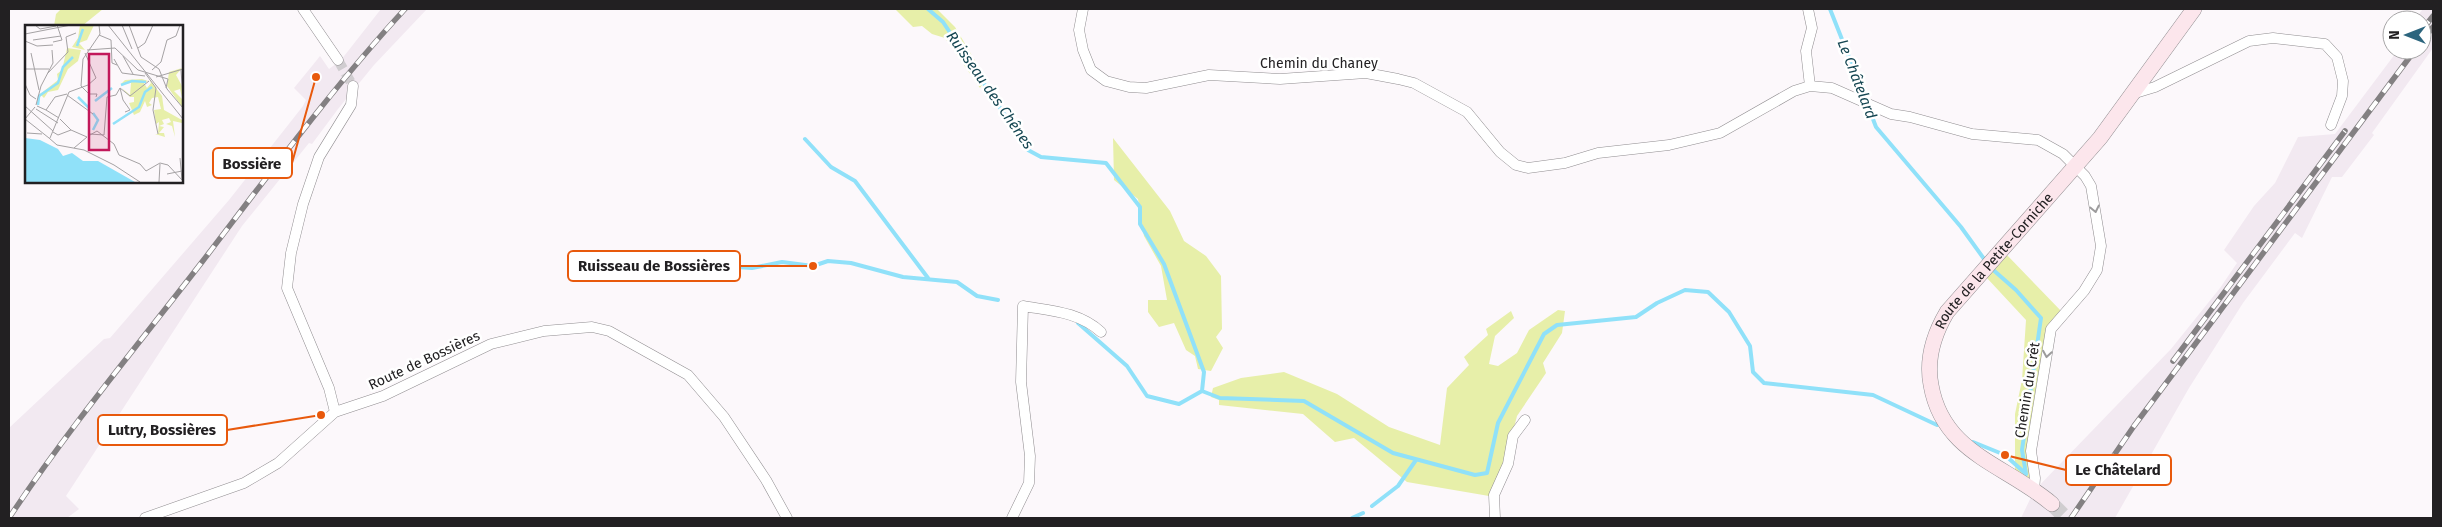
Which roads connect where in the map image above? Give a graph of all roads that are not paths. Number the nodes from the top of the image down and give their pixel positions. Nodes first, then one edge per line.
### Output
1 (303, 9) edge
2 (1083, 9) edge
3 (1808, 9) edge
4 (2194, 9) edge
5 (338, 60) tunnel mouth
6 (353, 86) tunnel mouth
7 (1810, 86) junction
8 (2132, 94) junction
9 (2331, 125) dead end
10 (2074, 167) junction
11 (1102, 332) dead end
12 (335, 412) junction
13 (1525, 420) dead end
14 (2034, 491) junction
15 (2052, 504) tunnel mouth
16 (145, 518) edge
17 (786, 518) edge
18 (1012, 518) edge
19 (1495, 518) edge

1 - 5 street
2 - 7 street, Chemin du Chaney
3 - 7 street
4 - 8 street, Route de la Petite-Corniche
6 - 12 street
7 - 10 street, Chemin du Crêt
8 - 9 street
8 - 10 street, Route de la Petite-Corniche
10 -> 14 street, Chemin du Crêt
10 - 14 street, Route de la Petite-Corniche
11 - 18 street
12 - 16 street
12 - 17 street, Route de Bossières
13 - 19 street
14 - 15 street, Route de la Petite-Corniche

